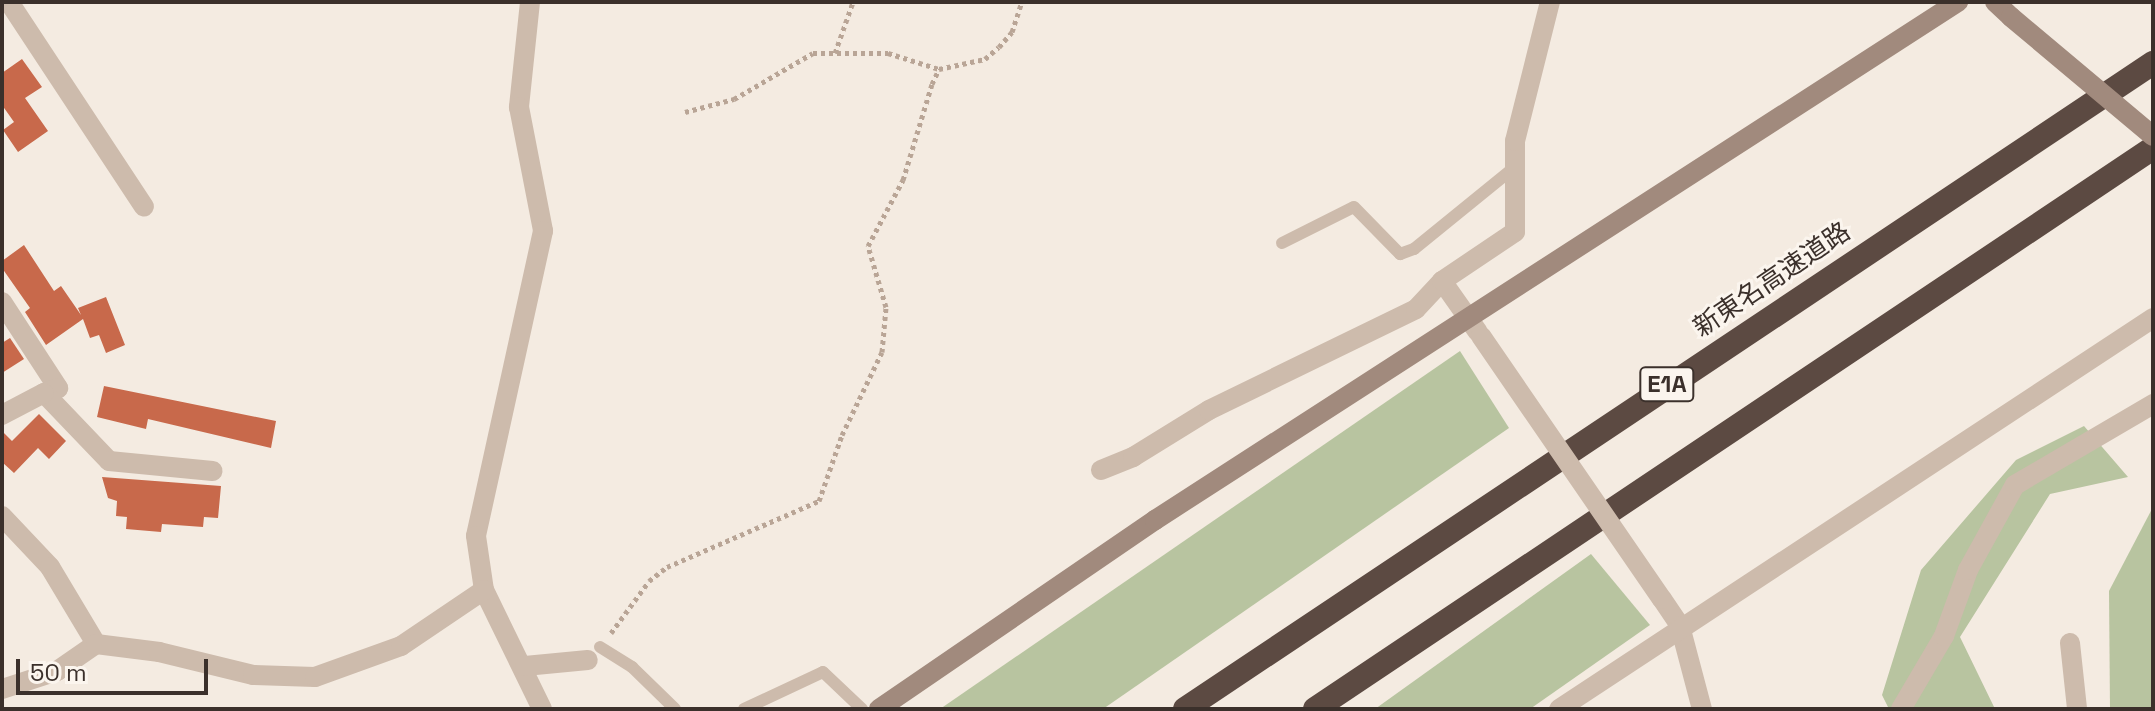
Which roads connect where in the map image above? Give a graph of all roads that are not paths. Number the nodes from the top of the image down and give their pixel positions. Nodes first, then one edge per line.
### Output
1 (9, 2) edge
2 (530, 2) edge
3 (1550, 2) edge
4 (1958, 2) edge
5 (1995, 2) edge
6 (2153, 63) edge
7 (2153, 136) edge
8 (2153, 148) edge
9 (1515, 167) junction
10 (144, 207) dead end
11 (1282, 243) dead end
12 (1442, 281) junction
13 (2, 302) edge
14 (1468, 317) junction
15 (2153, 318) edge
16 (44, 393) junction
17 (2153, 404) edge
18 (2, 415) edge
19 (1101, 470) dead end
20 (213, 471) dead end
21 (2, 516) edge
22 (484, 590) junction
23 (1680, 626) junction
24 (2070, 643) dead end
25 (96, 644) junction
26 (594, 654) joint
27 (525, 666) junction
28 (2, 689) edge
29 (542, 709) edge
30 (675, 709) edge
31 (744, 709) edge
32 (862, 709) edge
33 (879, 709) edge
34 (1185, 709) edge
35 (1315, 709) edge
36 (1559, 709) edge
37 (1702, 709) edge
38 (1901, 709) edge
39 (2077, 709) edge

1 - 10 street
2 - 22 street
3 - 9 street
4 - 14 street
5 - 7 street, bridge
6 - 34 highway, 新東名高速道路 / E1A
8 - 35 highway
9 - 11 lane
9 - 12 street
12 - 14 street
12 - 19 street
13 - 16 street
14 - 23 street, bridge
14 - 33 street
15 - 23 street
16 - 18 street
16 - 20 street
17 - 38 street
21 - 25 street
22 - 25 street
22 - 27 street
23 - 36 street
23 - 37 street
24 - 39 street
25 - 28 street
26 - 27 street
26 - 30 lane
27 - 29 street
31 - 32 lane

